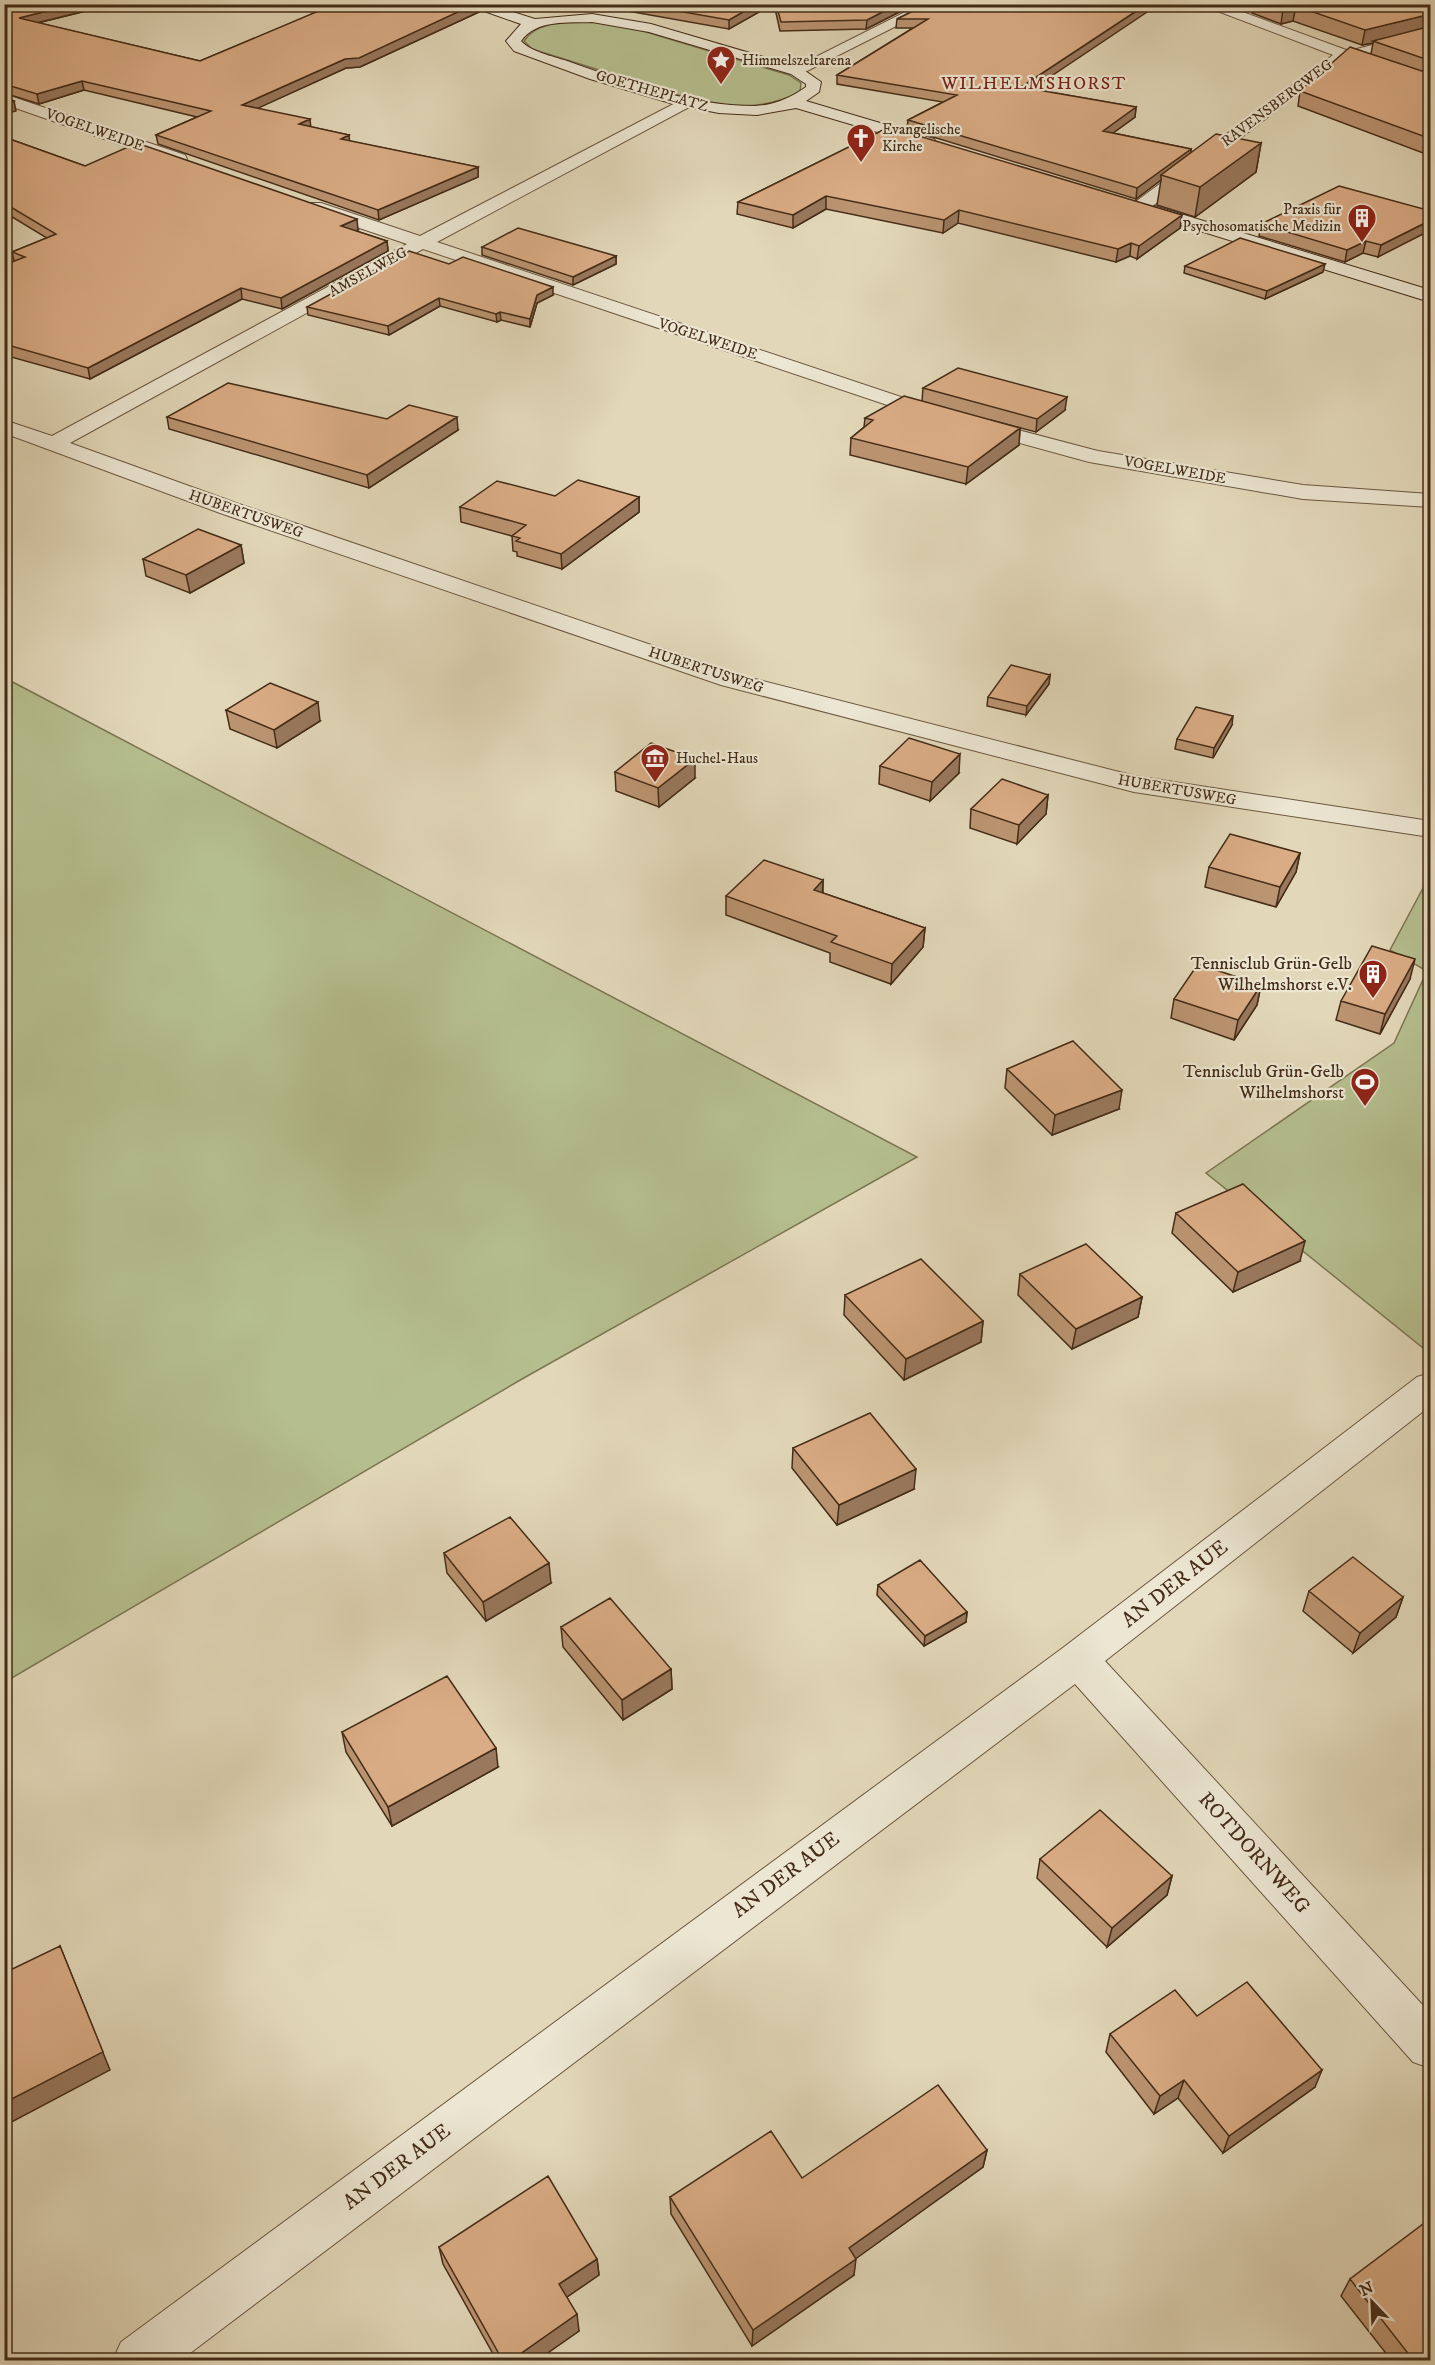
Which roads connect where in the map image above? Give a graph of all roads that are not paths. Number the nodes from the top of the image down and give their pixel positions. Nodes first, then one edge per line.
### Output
1 (471, 4) edge
2 (933, 4) edge
3 (1206, 4) edge
4 (535, 24) junction
5 (1431, 34) edge
6 (1347, 55) junction
7 (796, 71) junction
8 (1431, 85) edge
9 (4, 99) edge
10 (794, 102) junction
11 (686, 104) junction
12 (941, 147) edge
13 (199, 166) edge
14 (1118, 200) edge
15 (298, 201) edge
16 (1140, 207) junction
17 (421, 243) junction
18 (1431, 296) edge
19 (4, 426) edge
20 (53, 444) junction
21 (1431, 501) edge
22 (1431, 829) edge
23 (1431, 1387) edge
24 (1078, 1659) junction
25 (1431, 2046) edge
26 (139, 2361) edge

1 - 4 street
2 - 7 street
3 - 6 street
4 - 7 street
4 - 11 street, GOETHEPLATZ
5 - 6 street, RAVENSBERGWEG
6 - 8 street
6 - 16 street, RAVENSBERGWEG
7 - 10 street
9 - 13 street, VOGELWEIDE
10 - 11 street, GOETHEPLATZ
10 - 12 street
11 - 17 street, AMSELWEG
14 - 16 street
15 - 17 street, VOGELWEIDE
16 - 18 street
17 - 20 street, AMSELWEG
17 - 21 street, VOGELWEIDE
19 - 20 street, HUBERTUSWEG
20 - 22 street, HUBERTUSWEG
23 - 24 street, AN DER AUE
24 - 25 street, ROTDORNWEG
24 - 26 street, AN DER AUE

